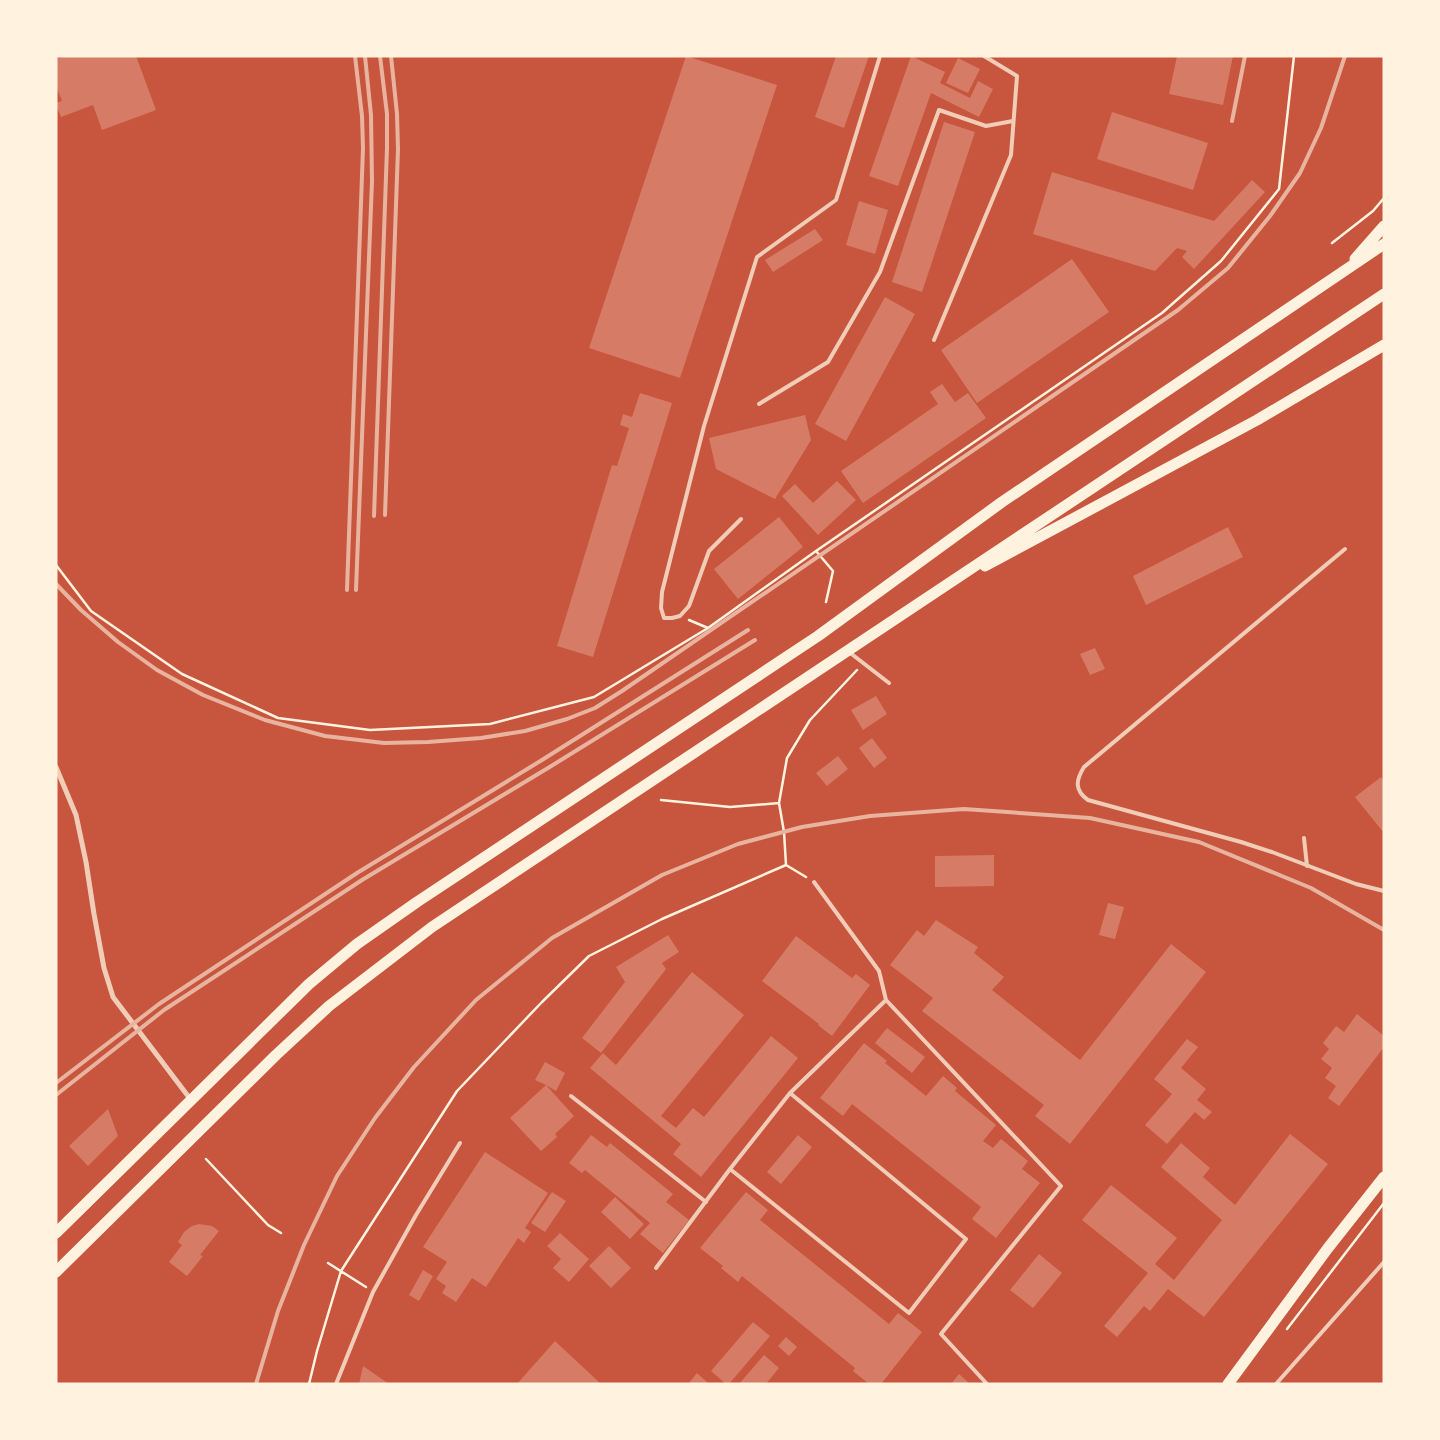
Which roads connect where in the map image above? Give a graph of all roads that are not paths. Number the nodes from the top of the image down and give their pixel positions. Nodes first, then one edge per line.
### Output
1 (880, 56) edge
2 (984, 56) edge
3 (1013, 121) junction
4 (1384, 226) edge
5 (1384, 244) edge
6 (1344, 271) junction
7 (1384, 294) edge
8 (934, 340) dead end
9 (1384, 345) edge
10 (759, 404) dead end
11 (741, 519) dead end
12 (1345, 549) dead end
13 (924, 598) junction
14 (847, 650) junction
15 (888, 684) dead end
16 (56, 767) edge
17 (1304, 838) dead end
18 (1307, 866) junction
19 (814, 882) road end
20 (1384, 891) edge
21 (886, 1000) junction
22 (790, 1093) junction
23 (571, 1096) dead end
24 (191, 1101) junction
25 (460, 1143) dead end
26 (730, 1170) junction
27 (1384, 1177) edge
28 (706, 1202) junction
29 (56, 1233) edge
30 (1384, 1262) edge
31 (656, 1268) dead end
32 (56, 1272) edge
33 (336, 1384) edge
34 (987, 1384) edge
35 (1228, 1384) edge
36 (1276, 1384) edge

1 - 11 lane
2 - 3 lane
3 - 8 lane
3 - 10 lane
4 - 6 main road
5 - 6 main road
6 - 24 main road
7 - 13 main road
9 - 13 main road
12 - 18 lane
13 - 14 main road
14 - 15 lane
14 - 32 main road
16 - 24 street
17 - 18 lane
18 - 20 lane
19 - 21 lane
21 - 22 lane
21 - 34 lane
22 - 26 lane
22 - 26 lane
23 - 28 lane
24 - 29 main road
25 - 33 lane
26 - 28 lane
27 - 35 main road
28 - 31 lane
30 - 36 lane

